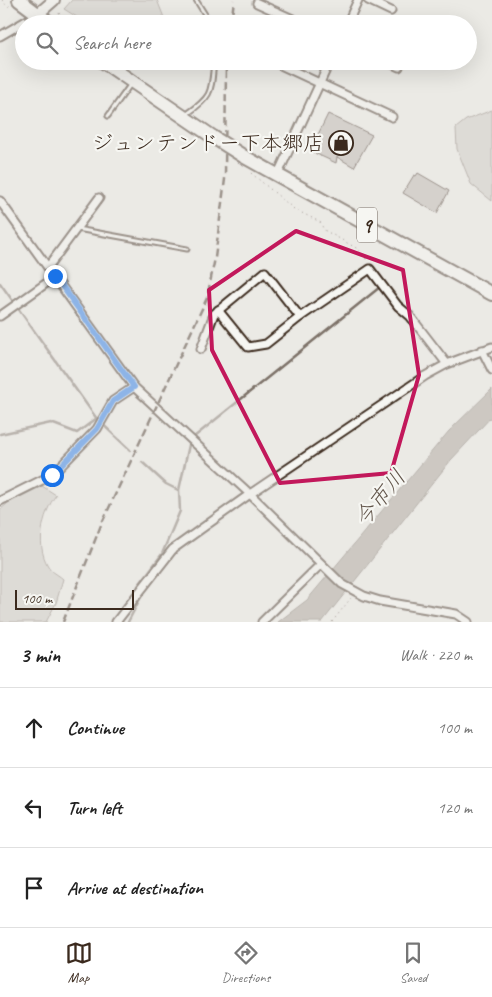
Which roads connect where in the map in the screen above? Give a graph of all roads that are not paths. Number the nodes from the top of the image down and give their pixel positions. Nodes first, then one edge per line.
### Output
1 (54, 0) edge
2 (196, 0) edge
3 (358, 0) edge
4 (368, 0) edge
5 (257, 2) dead end
6 (14, 3) edge
7 (391, 11) dead end
8 (38, 14) joint
9 (205, 15) edge
10 (285, 15) edge
11 (351, 15) edge
12 (15, 27) edge
13 (0, 36) edge
14 (114, 70) edge
15 (213, 70) edge
16 (292, 70) edge
17 (326, 70) edge
18 (132, 83) junction
19 (321, 83) junction
20 (108, 116) dead end
21 (392, 117) dead end
22 (183, 118) junction
23 (277, 176) junction
24 (99, 198) dead end
25 (0, 201) edge
26 (76, 229) junction
27 (187, 249) dead end
28 (48, 267) junction
29 (55, 276) junction
30 (492, 294) edge
31 (218, 310) junction
32 (0, 316) edge
33 (300, 317) junction
34 (492, 347) edge
35 (201, 349) dead end
36 (482, 350) junction
37 (447, 364) junction
38 (492, 370) edge
39 (134, 387) junction
40 (250, 494) junction
41 (0, 501) edge
42 (321, 564) junction
43 (116, 622) edge
44 (262, 622) edge
45 (468, 622) edge

1 - 8 street
2 - 9 lane
3 - 11 street
4 - 7 street
5 - 10 street
6 - 8 highway
12 - 13 street
14 - 18 highway, 9
15 - 22 lane
16 - 19 street
17 - 19 street
18 - 20 lane
18 - 22 highway, 9
19 - 21 street
19 - 23 street
22 - 23 highway, 9, bridge
23 - 30 highway, 9
24 - 26 street
25 - 28 street
26 - 27 lane
26 - 28 street
28 - 29 street
29 - 32 street
29 - 39 street
31 - 33 street
31 - 33 street
31 - 35 street
33 - 37 street
34 - 36 street
36 - 37 street
36 - 38 street
37 - 40 street
39 - 40 street
39 - 41 street
40 - 42 street
40 - 43 street
42 - 44 street
42 - 45 street

